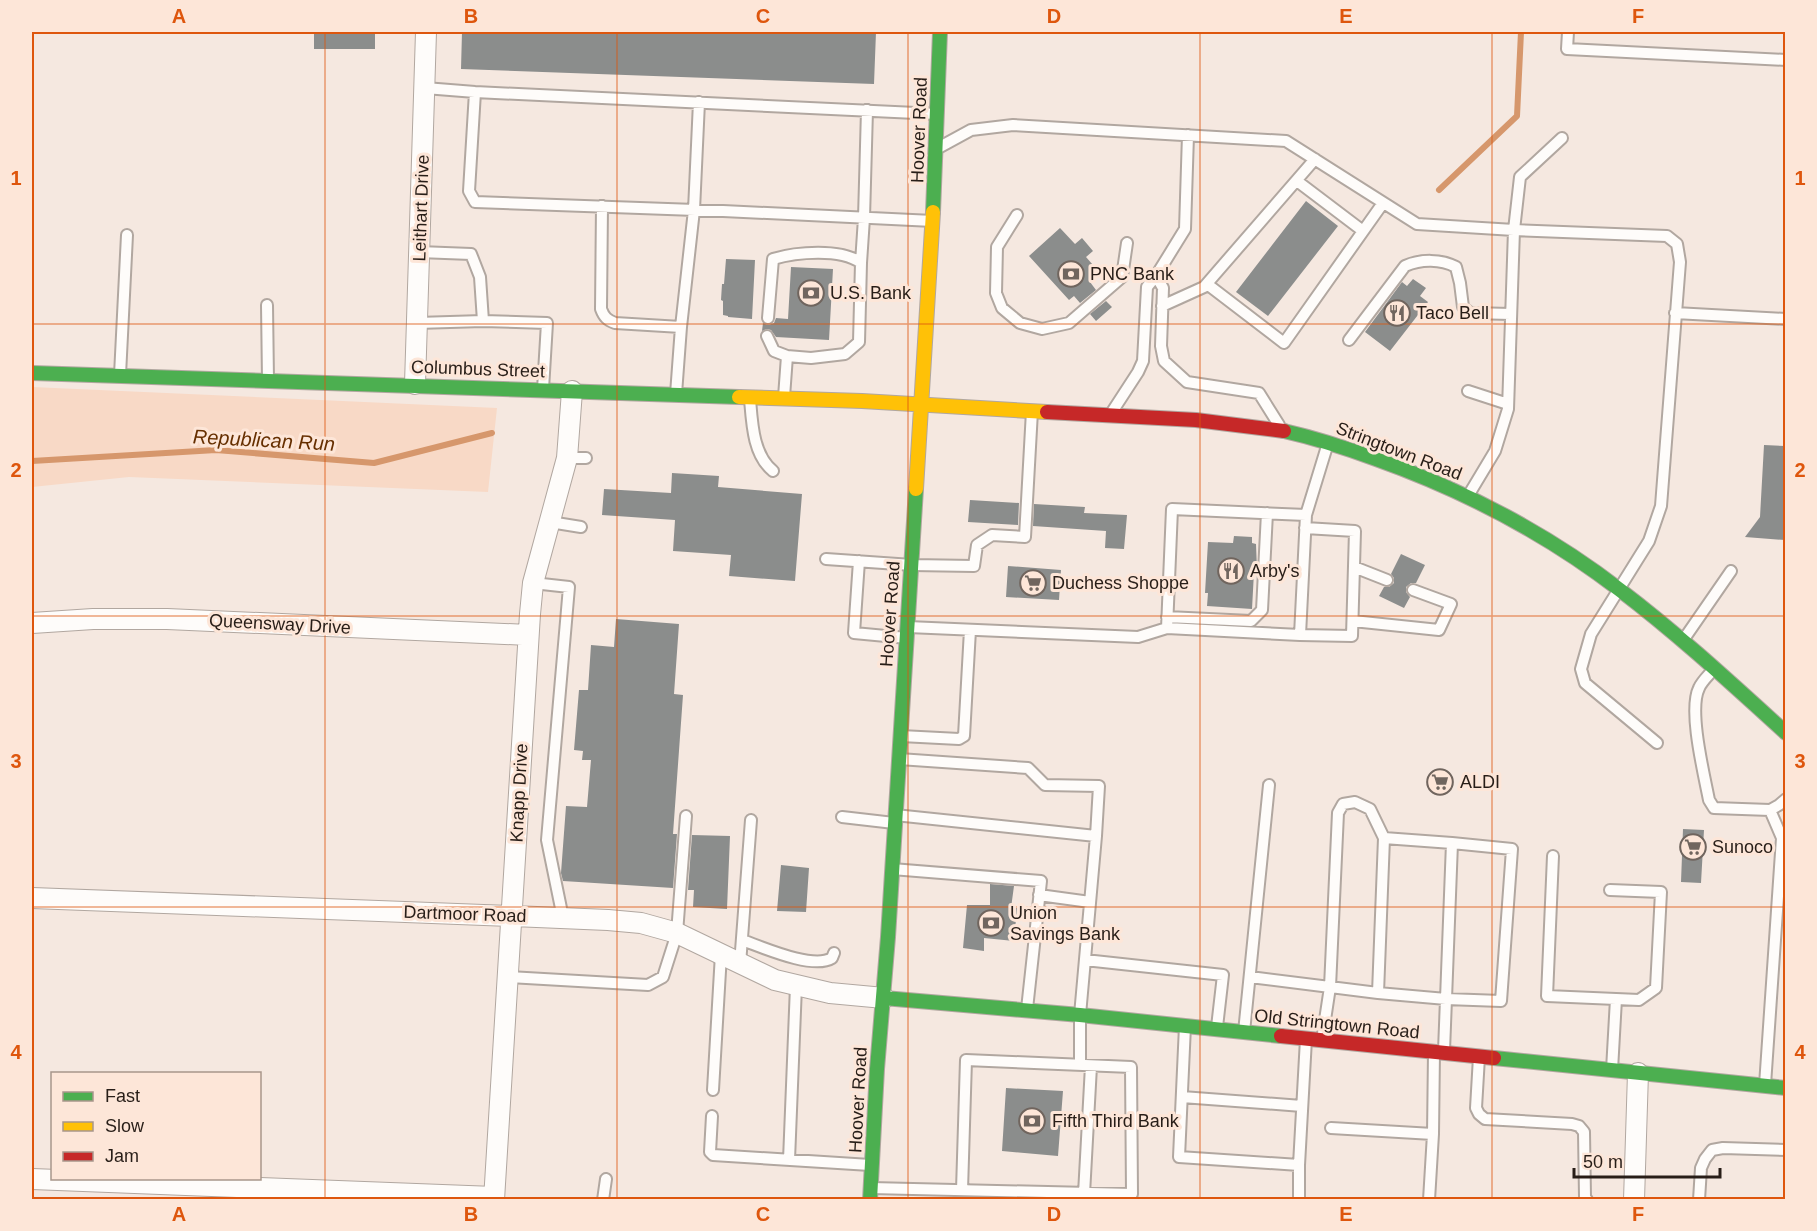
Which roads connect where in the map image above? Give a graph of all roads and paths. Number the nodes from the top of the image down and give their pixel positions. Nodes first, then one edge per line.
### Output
1 (426, 32) edge
2 (940, 32) edge
3 (1568, 32) edge
4 (1785, 60) edge
5 (425, 88) junction
6 (475, 92) junction
7 (699, 102) junction
8 (867, 111) junction
9 (937, 114) junction
10 (1188, 135) junction
11 (1562, 138) dead end
12 (936, 149) junction
13 (1315, 159) junction
14 (1297, 181) junction
15 (1383, 203) junction
16 (602, 206) junction
17 (694, 210) junction
18 (1017, 215) dead end
19 (864, 218) junction
20 (933, 221) junction
21 (1514, 230) junction
22 (1363, 231) junction
23 (127, 235) dead end
24 (1127, 243) dead end
25 (419, 252) junction
26 (861, 263) junction
27 (1156, 276) junction
28 (1207, 284) junction
29 (267, 305) dead end
30 (1162, 306) junction
31 (1675, 313) junction
32 (1511, 314) junction
33 (768, 318) dead end
34 (1785, 319) edge
35 (483, 321) junction
36 (417, 323) junction
37 (681, 327) junction
38 (767, 336) dead end
39 (1349, 340) dead end
40 (787, 356) junction
41 (32, 373) edge
42 (120, 376) junction
43 (268, 381) junction
44 (415, 384) junction
45 (543, 389) junction
46 (572, 391) junction
47 (1468, 391) dead end
48 (676, 395) junction
49 (749, 396) junction
50 (784, 397) junction
51 (1508, 404) junction
52 (922, 406) junction
53 (1032, 411) junction
54 (1110, 414) junction
55 (1283, 431) junction
56 (1328, 443) junction
57 (773, 471) dead end
58 (1468, 496) junction
59 (1267, 513) junction
60 (1306, 515) junction
61 (550, 522) junction
62 (581, 527) dead end
63 (1305, 528) junction
64 (826, 559) dead end
65 (859, 561) junction
66 (912, 566) junction
67 (1354, 567) junction
68 (1731, 571) dead end
69 (1387, 580) dead end
70 (533, 583) junction
71 (1618, 588) junction
72 (1413, 590) dead end
73 (1353, 621) junction
74 (32, 623) edge
75 (1167, 623) junction
76 (970, 630) junction
77 (907, 632) junction
78 (528, 635) junction
79 (1300, 635) junction
80 (1682, 642) junction
81 (1714, 669) junction
82 (1785, 733) edge
83 (900, 736) junction
84 (1657, 743) dead end
85 (898, 759) junction
86 (1269, 785) dead end
87 (1785, 799) edge
88 (1770, 810) junction
89 (686, 816) dead end
90 (842, 817) dead end
91 (894, 819) junction
92 (751, 820) dead end
93 (1096, 836) junction
94 (1384, 838) junction
95 (1452, 843) junction
96 (1553, 856) dead end
97 (892, 869) junction
98 (1610, 890) dead end
99 (1040, 895) junction
100 (32, 898) edge
101 (1090, 902) junction
102 (513, 916) junction
103 (563, 918) junction
104 (677, 933) junction
105 (742, 940) junction
106 (834, 953) dead end
107 (721, 954) junction
108 (1085, 960) junction
109 (740, 964) junction
110 (508, 977) junction
111 (1251, 977) junction
112 (796, 986) junction
113 (1330, 987) junction
114 (1378, 993) junction
115 (884, 998) junction
116 (1446, 999) junction
117 (1617, 999) junction
118 (1027, 1010) junction
119 (1080, 1015) junction
120 (1185, 1026) junction
121 (1217, 1029) junction
122 (1244, 1032) junction
123 (1306, 1039) junction
124 (1322, 1040) junction
125 (1439, 1053) junction
126 (1479, 1057) junction
127 (1085, 1065) junction
128 (1611, 1071) junction
129 (1638, 1073) junction
130 (1764, 1086) junction
131 (1785, 1088) edge
132 (713, 1090) dead end
133 (1182, 1097) junction
134 (1302, 1106) junction
135 (712, 1116) dead end
136 (1331, 1128) dead end
137 (1433, 1134) junction
138 (1785, 1150) edge
139 (789, 1160) junction
140 (872, 1165) junction
141 (1299, 1165) junction
142 (32, 1179) edge
143 (606, 1179) dead end
144 (51, 1180) edge
145 (56, 1180) edge
146 (962, 1190) junction
147 (871, 1194) edge
148 (1084, 1194) junction
149 (494, 1198) edge
150 (603, 1200) edge
151 (1299, 1200) edge
152 (1429, 1200) edge
153 (1587, 1200) edge
154 (1634, 1200) edge
155 (1699, 1200) edge

1 - 5 street, Leithart Drive
2 - 9 main road, Hoover Road
3 - 4 lane
5 - 6 lane
5 - 25 street, Leithart Drive
6 - 7 lane
6 - 16 lane
7 - 8 lane
7 - 17 lane
8 - 9 lane
8 - 19 lane
9 - 12 main road, Hoover Road
10 - 12 lane
10 - 13 lane
10 - 27 lane
11 - 21 lane
12 - 20 main road, Hoover Road
13 - 14 lane
13 - 15 lane
14 - 22 lane
14 - 28 lane
15 - 21 lane
15 - 22 lane
16 - 17 lane
16 - 37 lane
17 - 19 lane
17 - 37 lane
18 - 24 lane
19 - 20 lane
19 - 26 lane
20 - 52 main road, Hoover Road
21 - 31 lane
21 - 32 lane
22 - 28 lane
23 - 42 lane
25 - 35 lane
25 - 36 street, Leithart Drive
26 - 33 lane
26 - 40 lane
27 - 30 lane
27 - 54 lane
28 - 30 lane
29 - 43 lane
30 - 55 lane
31 - 34 lane
31 - 71 lane
32 - 39 lane
32 - 51 lane
35 - 36 lane
35 - 45 lane
36 - 44 street, Leithart Drive
37 - 48 lane
38 - 40 lane
40 - 50 lane
41 - 42 main road, Columbus Street
42 - 43 main road, Columbus Street
43 - 44 main road, Columbus Street
44 - 45 main road, Columbus Street
45 - 46 main road, Columbus Street
46 - 48 main road, Columbus Street
46 - 61 street, Knapp Drive
47 - 51 lane
48 - 49 main road, Columbus Street
49 - 50 main road, Columbus Street
49 - 57 lane
50 - 52 main road, Columbus Street
51 - 58 lane
52 - 53 main road, Stringtown Road
52 - 66 main road, Hoover Road
53 - 54 main road, Stringtown Road
53 - 66 lane
54 - 55 main road, Stringtown Road
55 - 56 main road, Stringtown Road
56 - 58 main road, Stringtown Road
56 - 60 lane
58 - 71 main road, Stringtown Road
59 - 60 lane
59 - 75 lane
59 - 75 lane
60 - 63 lane
61 - 62 lane
61 - 70 street, Knapp Drive
63 - 67 lane
63 - 79 lane
64 - 65 lane
65 - 66 lane
65 - 77 lane
66 - 77 main road, Hoover Road
67 - 69 lane
67 - 73 lane
68 - 80 lane
70 - 78 street, Knapp Drive
70 - 103 lane
71 - 80 main road, Stringtown Road
71 - 84 lane
72 - 73 lane
73 - 79 lane
74 - 78 street, Queensway Drive
75 - 76 lane
75 - 79 lane
76 - 77 lane
76 - 83 lane
77 - 83 main road, Hoover Road
78 - 102 street, Knapp Drive
80 - 81 main road, Stringtown Road
81 - 82 main road, Stringtown Road
81 - 88 lane
83 - 85 main road, Hoover Road
85 - 91 main road, Hoover Road
85 - 93 lane
86 - 111 lane
87 - 88 lane
88 - 130 lane
89 - 104 lane
90 - 91 lane
91 - 93 lane
91 - 97 main road, Hoover Road
92 - 105 lane
93 - 101 lane
94 - 95 lane
94 - 113 lane
94 - 114 lane
95 - 116 lane
95 - 116 lane
96 - 117 lane
97 - 99 lane
97 - 115 main road, Hoover Road
98 - 117 lane
99 - 101 lane
99 - 118 lane
100 - 102 street, Dartmoor Road
101 - 108 lane
102 - 103 street, Dartmoor Road
102 - 110 street, Knapp Drive
103 - 104 street, Dartmoor Road
104 - 107 street, Dartmoor Road
104 - 110 lane
105 - 106 lane
105 - 109 lane
107 - 109 street, Dartmoor Road
107 - 132 lane
108 - 119 lane
108 - 121 lane
109 - 112 street, Dartmoor Road
110 - 149 street, Knapp Drive
111 - 113 lane
111 - 122 lane
112 - 115 street, Dartmoor Road
112 - 139 lane
113 - 114 lane
113 - 124 lane
114 - 116 lane
115 - 118 main road, Old Stringtown Road
115 - 140 main road, Hoover Road
116 - 125 lane
117 - 128 lane
118 - 119 main road, Old Stringtown Road
119 - 120 main road, Old Stringtown Road
119 - 127 lane
120 - 121 main road, Old Stringtown Road
120 - 133 lane
121 - 122 main road, Old Stringtown Road
122 - 123 main road, Old Stringtown Road
123 - 124 main road, Old Stringtown Road
123 - 134 lane
124 - 125 main road, Old Stringtown Road
125 - 126 main road, Old Stringtown Road
125 - 137 lane
126 - 128 main road, Old Stringtown Road
126 - 153 lane
127 - 146 lane
127 - 148 lane
127 - 148 lane
128 - 129 main road, Old Stringtown Road
129 - 130 main road, Old Stringtown Road
129 - 154 street
130 - 131 main road, Old Stringtown Road
133 - 134 lane
133 - 141 lane
134 - 141 lane
135 - 139 lane
136 - 137 lane
137 - 152 lane
138 - 155 lane
139 - 140 lane
140 - 147 main road, Hoover Road
141 - 151 lane
142 - 144 street
143 - 150 lane
145 - 149 street
146 - 147 lane
146 - 148 lane

